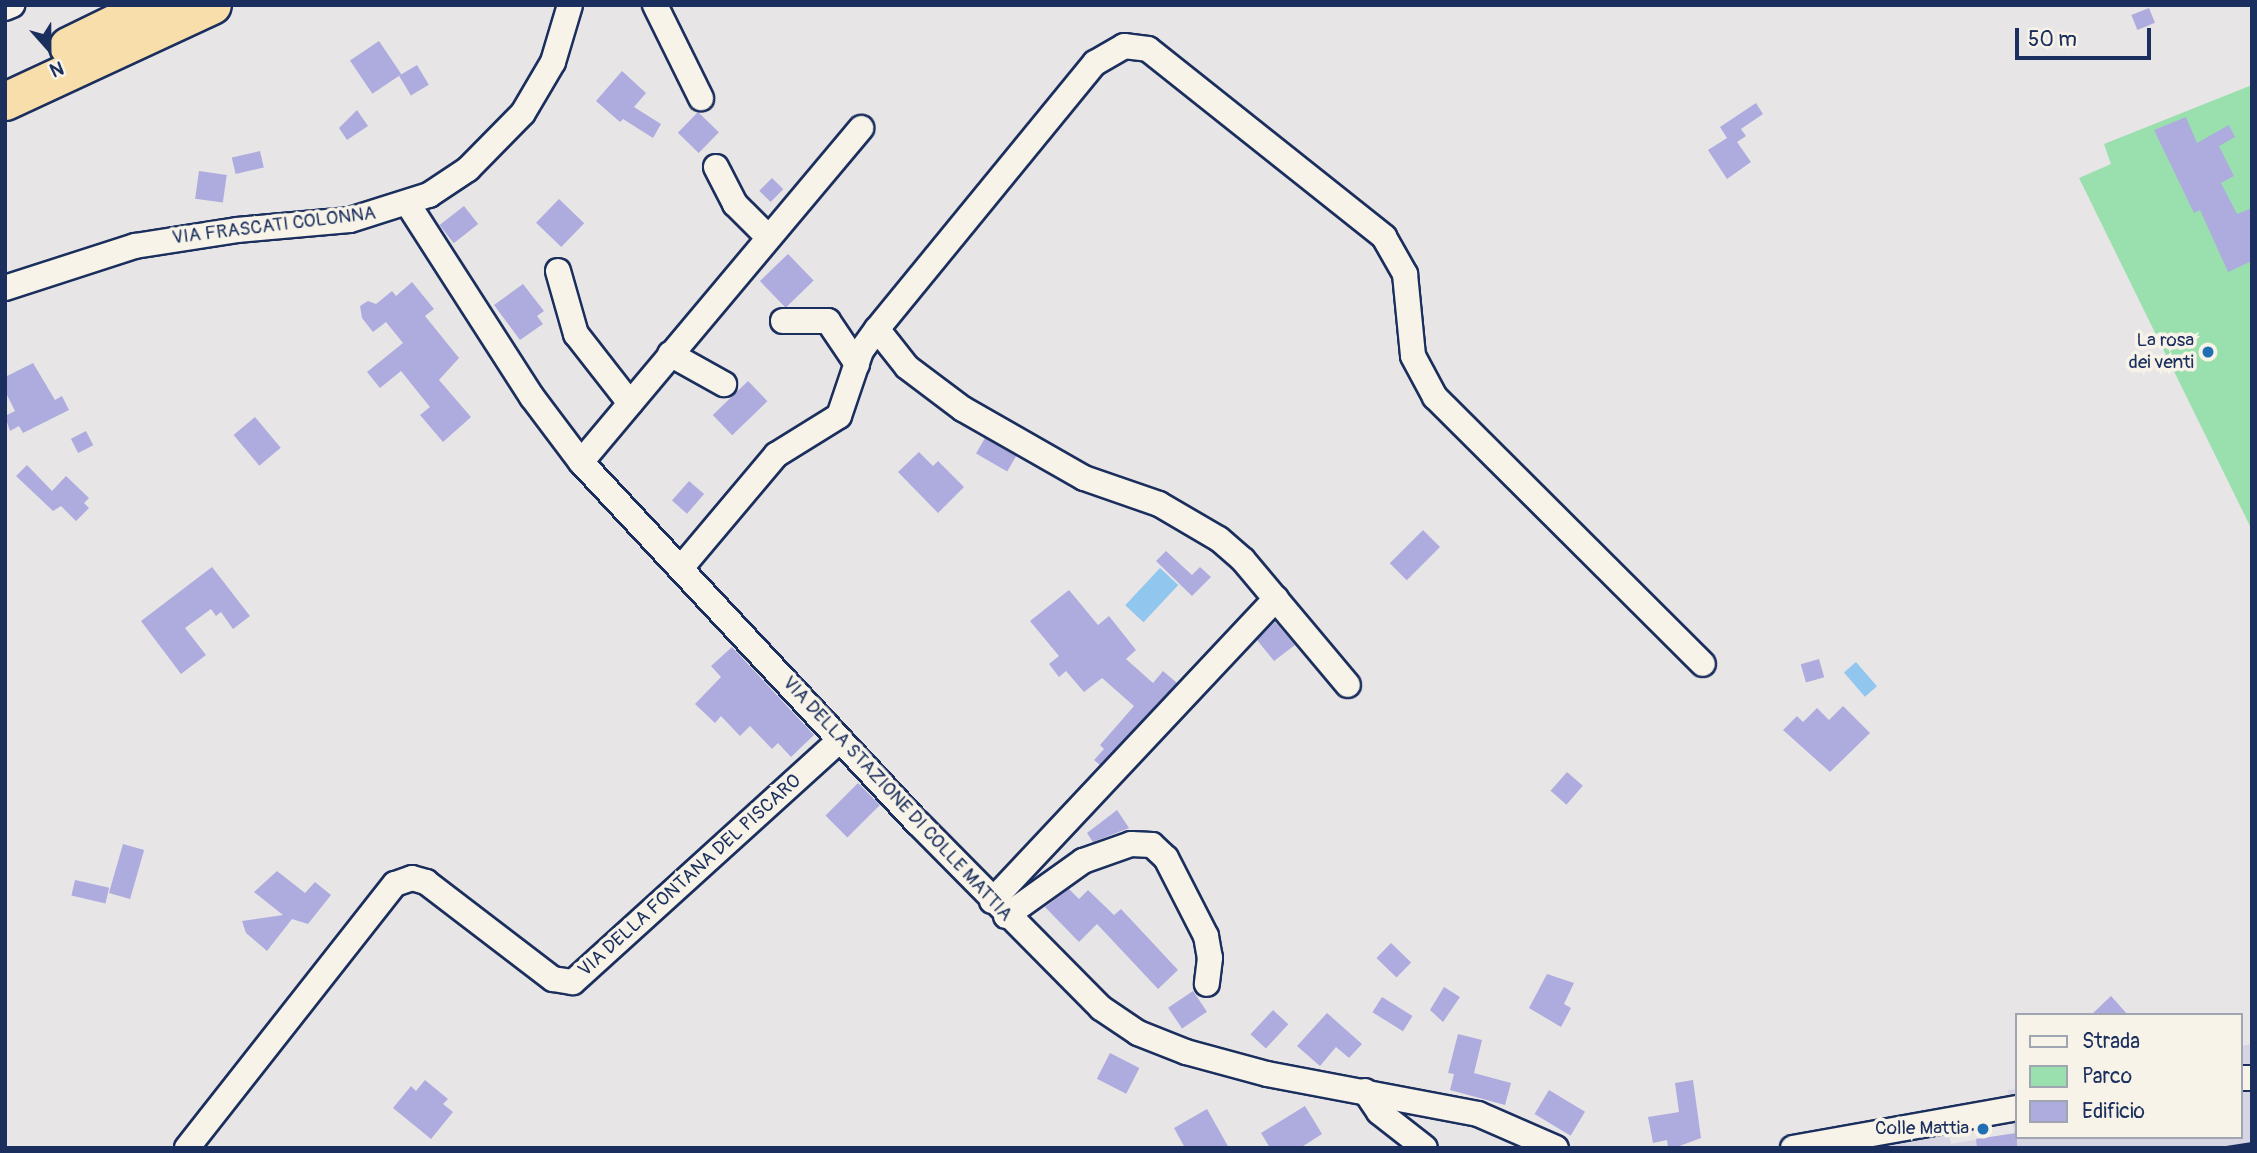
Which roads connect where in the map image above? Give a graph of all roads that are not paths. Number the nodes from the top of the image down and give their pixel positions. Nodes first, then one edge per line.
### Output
1 (12, 5) edge
2 (152, 5) edge
3 (212, 5) edge
4 (570, 5) edge
5 (655, 5) edge
6 (5, 8) edge
7 (5, 74) edge
8 (701, 97) dead end
9 (5, 101) edge
10 (860, 128) dead end
11 (716, 167) dead end
12 (408, 204) junction
13 (767, 236) junction
14 (558, 271) dead end
15 (5, 288) edge
16 (783, 321) dead end
17 (877, 329) junction
18 (670, 354) junction
19 (857, 364) junction
20 (724, 384) dead end
21 (629, 403) junction
22 (581, 461) junction
23 (681, 568) junction
24 (1276, 599) junction
25 (1703, 664) dead end
26 (1348, 685) dead end
27 (840, 740) junction
28 (999, 908) junction
29 (1207, 984) dead end
30 (1365, 1091) junction
31 (2016, 1108) edge
32 (187, 1148) edge
33 (1425, 1148) edge
34 (1556, 1148) edge
35 (1793, 1148) edge

1 - 6 street
2 - 7 highway
3 - 9 highway
4 - 12 street, VIA FRASCATI COLONNA
5 - 8 street
10 - 13 street
11 - 13 street
12 - 15 street, VIA FRASCATI COLONNA
12 - 22 street, VIA DELLA STAZIONE DI COLLE MATTIA
13 - 18 street
14 - 21 street
16 - 19 street
17 - 19 street
17 - 24 street
17 - 25 street
18 - 20 street
18 - 21 street
19 - 23 street
21 - 22 street
22 - 23 street, VIA DELLA STAZIONE DI COLLE MATTIA
23 - 27 street, VIA DELLA STAZIONE DI COLLE MATTIA
24 - 26 street
24 - 28 street
27 - 28 street, VIA DELLA STAZIONE DI COLLE MATTIA
27 - 32 street, VIA DELLA FONTANA DEL PISCARO
28 - 29 street
28 - 30 street, VIA DELLA STAZIONE DI COLLE MATTIA
30 - 33 street
30 - 34 street, VIA DELLA STAZIONE DI COLLE MATTIA
31 - 35 street

